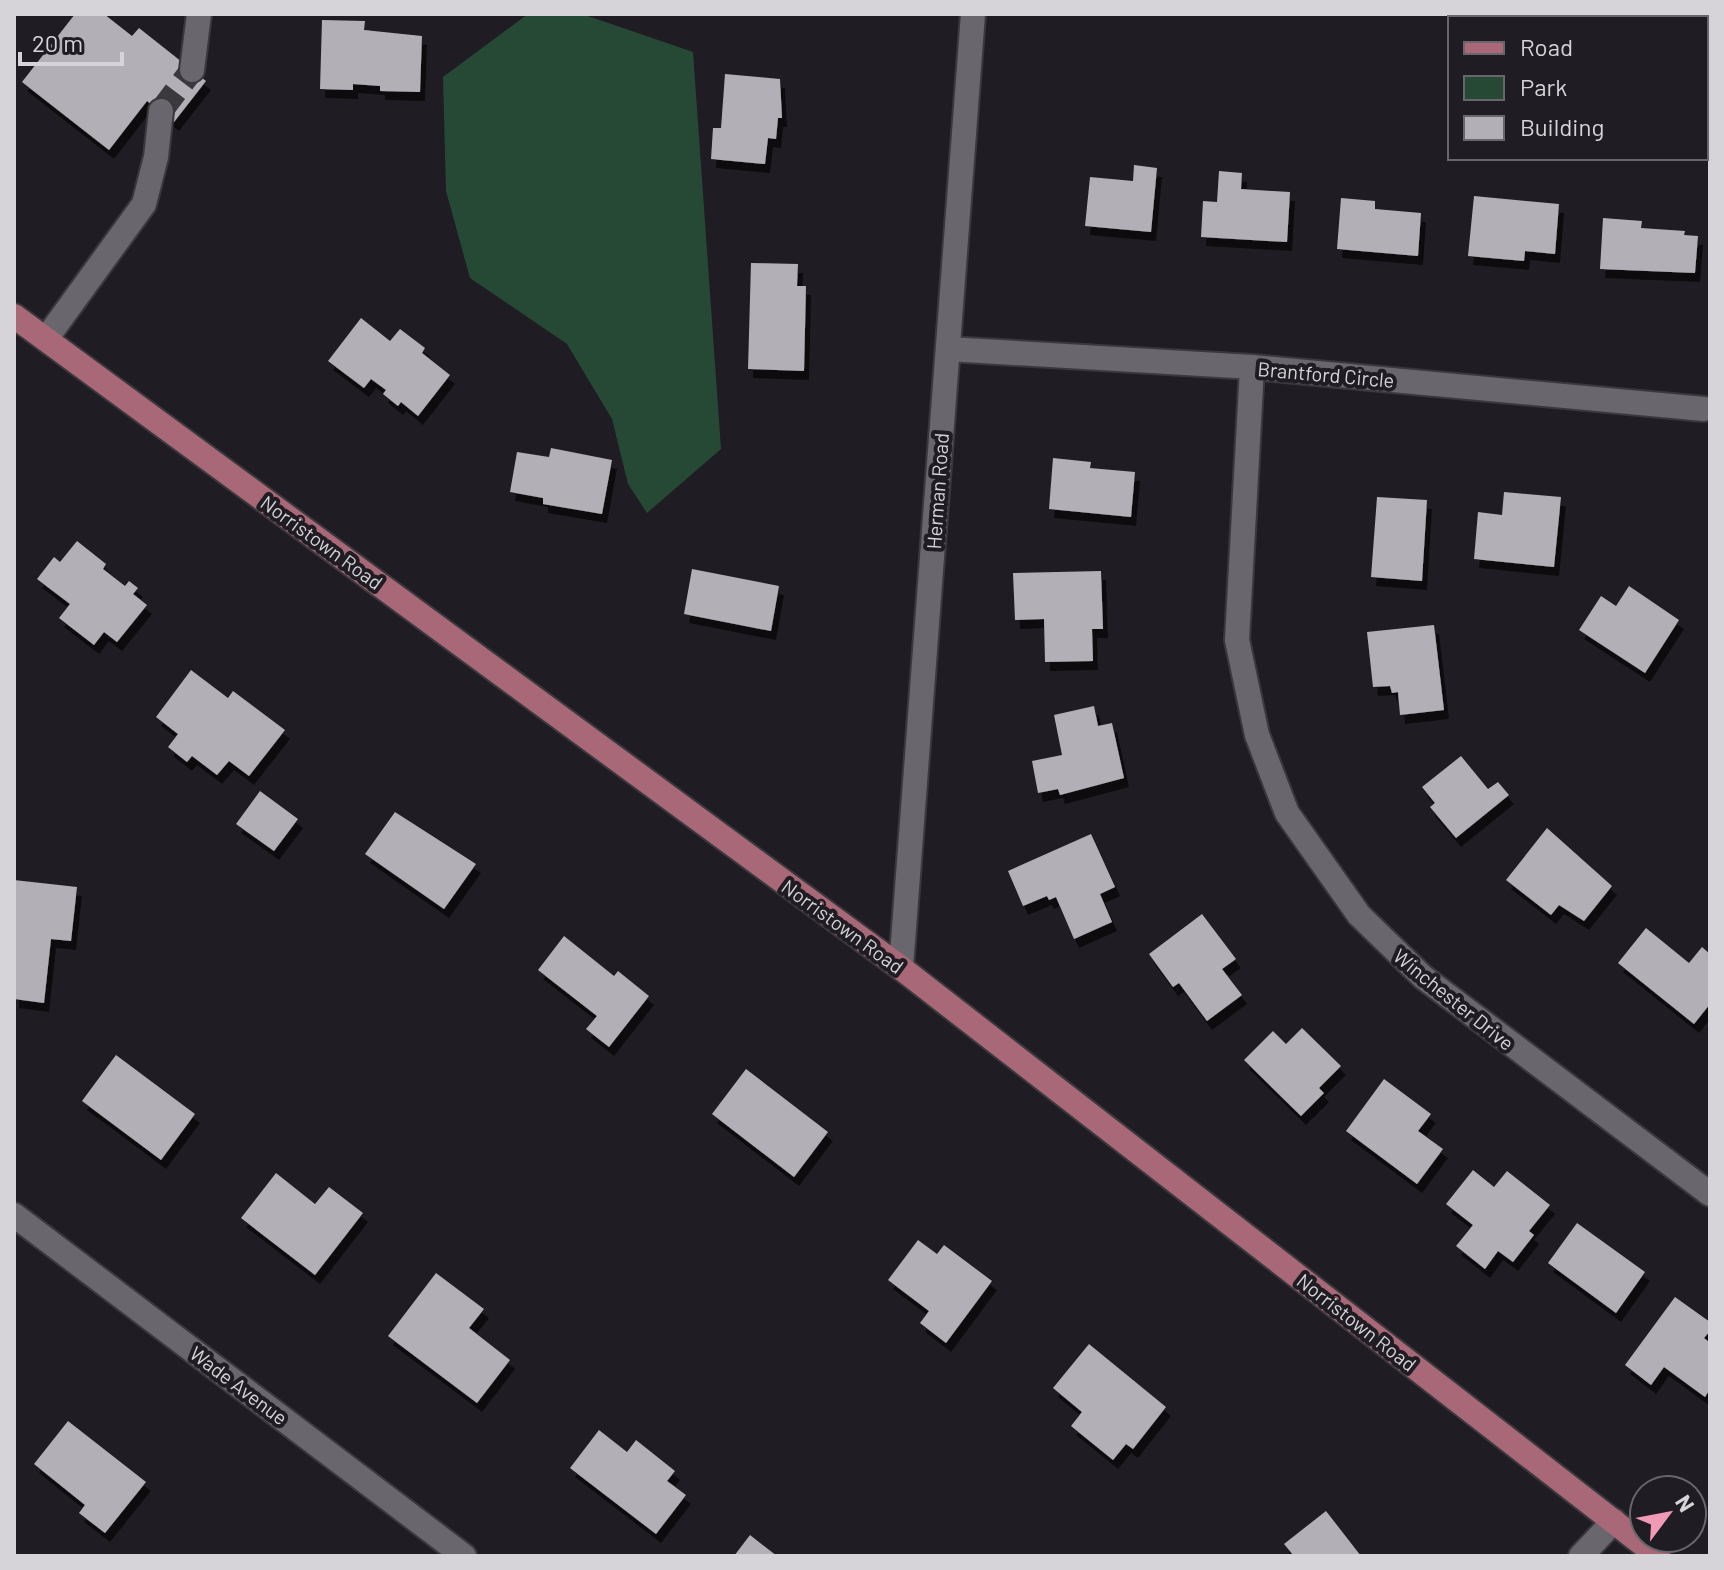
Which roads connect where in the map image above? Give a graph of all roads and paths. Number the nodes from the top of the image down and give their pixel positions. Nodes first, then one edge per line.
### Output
1 (199, 14) edge
2 (973, 14) edge
3 (192, 70) tunnel mouth
4 (161, 111) tunnel mouth
5 (14, 316) edge
6 (46, 339) junction
7 (948, 349) junction
8 (1252, 367) junction
9 (1704, 409) dead end
10 (901, 968) junction
11 (1710, 1194) edge
12 (14, 1215) edge
13 (1614, 1521) junction
14 (464, 1556) edge
15 (1581, 1556) edge
16 (1658, 1556) edge

1 - 3 street
2 - 7 street, Herman Road
4 - 6 street
5 - 6 main road, Norristown Road
6 - 10 main road, Norristown Road
7 - 8 street, Brantford Circle
7 - 10 street, Herman Road
8 - 9 street, Brantford Circle
8 - 11 street, Winchester Drive
10 - 13 main road, Norristown Road
12 - 14 street, Wade Avenue
13 - 15 street
13 - 16 main road, Norristown Road

